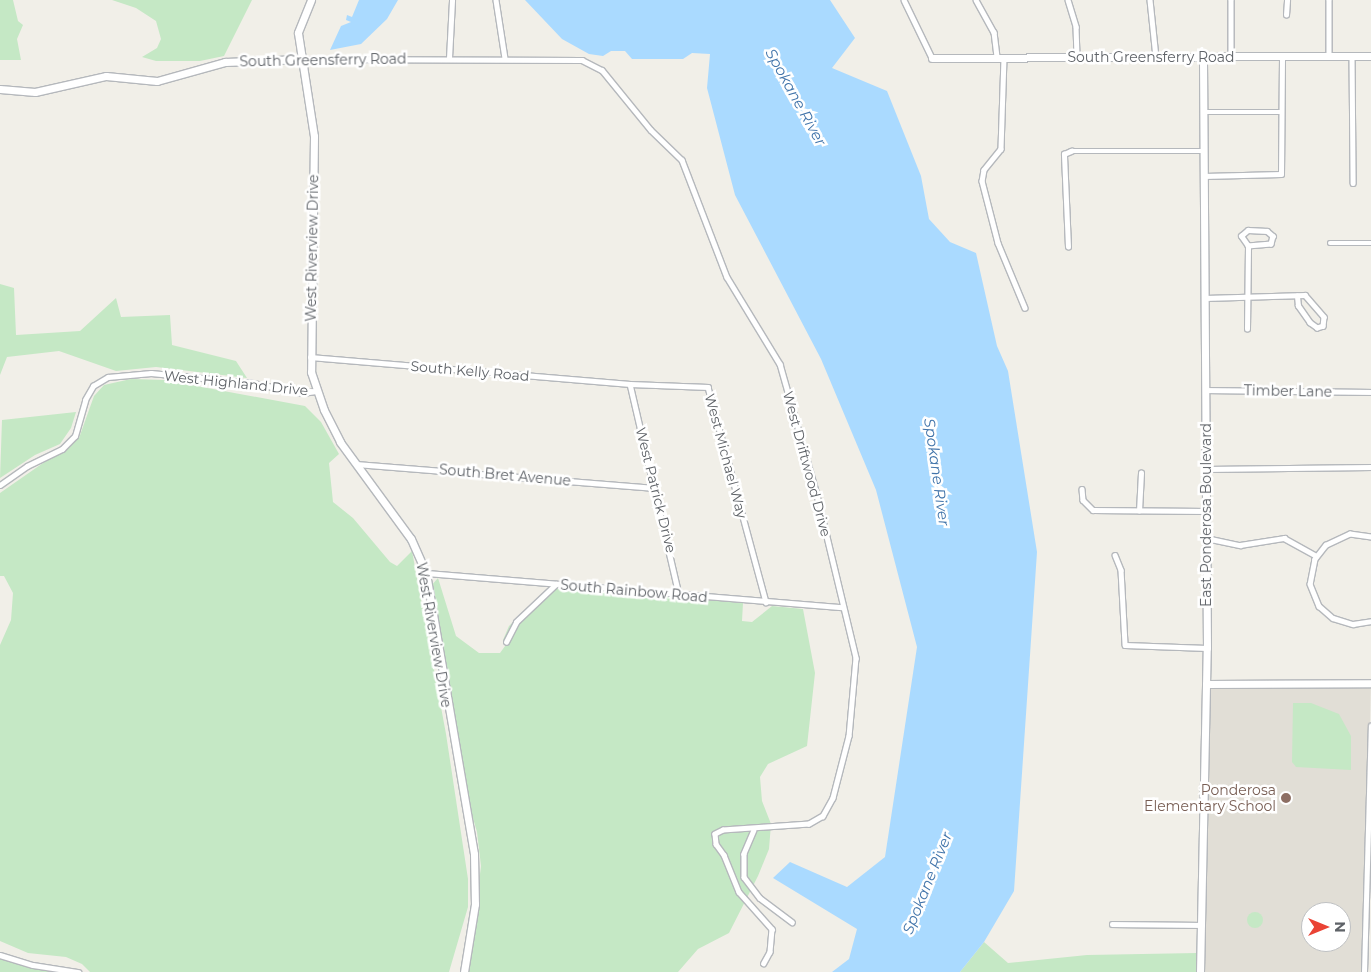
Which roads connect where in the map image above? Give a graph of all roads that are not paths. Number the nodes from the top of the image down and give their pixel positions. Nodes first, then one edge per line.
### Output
1 (311, 0) edge
2 (452, 0) edge
3 (496, 0) edge
4 (904, 0) edge
5 (976, 0) edge
6 (1068, 0) edge
7 (1150, 0) edge
8 (1231, 0) edge
9 (1287, 0) edge
10 (1329, 0) edge
11 (1286, 15) dead end
12 (1330, 56) junction
13 (1352, 56) junction
14 (1371, 56) edge
15 (1077, 57) junction
16 (1156, 57) junction
17 (1203, 57) junction
18 (1231, 57) junction
19 (1282, 57) junction
20 (448, 58) junction
21 (504, 58) junction
22 (932, 58) joint
23 (1000, 58) junction
24 (302, 59) junction
25 (612, 83) joint
26 (0, 89) edge
27 (1204, 112) junction
28 (1281, 112) junction
29 (1204, 151) junction
30 (1204, 176) junction
31 (1353, 183) dead end
32 (1330, 243) dead end
33 (1371, 243) edge
34 (1248, 246) junction
35 (1068, 247) dead end
36 (1247, 296) junction
37 (1297, 296) junction
38 (1205, 298) junction
39 (1025, 308) dead end
40 (1247, 329) dead end
41 (310, 357) junction
42 (630, 384) junction
43 (1205, 390) junction
44 (316, 391) junction
45 (1371, 392) edge
46 (354, 464) junction
47 (1371, 467) edge
48 (1206, 469) junction
49 (1141, 473) dead end
50 (0, 485) edge
51 (655, 488) junction
52 (1082, 489) dead end
53 (1139, 511) junction
54 (1206, 511) junction
55 (1371, 537) edge
56 (1206, 538) junction
57 (1114, 555) dead end
58 (1316, 556) junction
59 (426, 573) junction
60 (556, 584) junction
61 (679, 595) junction
62 (766, 602) junction
63 (843, 607) junction
64 (1371, 621) edge
65 (506, 642) dead end
66 (1207, 648) junction
67 (1371, 683) edge
68 (1206, 684) junction
69 (1371, 726) edge
70 (1371, 742) edge
71 (754, 830) junction
72 (1368, 916) edge
73 (792, 922) dead end
74 (1112, 924) dead end
75 (1202, 925) junction
76 (0, 955) edge
77 (764, 963) dead end
78 (78, 972) edge
79 (464, 972) edge
80 (1200, 972) edge
81 (1364, 972) edge

1 - 24 street, West Riverview Drive
2 - 20 street
3 - 21 street
4 - 22 street
5 - 23 street
6 - 15 street
7 - 16 street
8 - 18 street
9 - 11 street
10 - 12 street
12 - 13 street, South Greensferry Road
12 - 19 street, South Greensferry Road
13 - 14 street, South Greensferry Road
13 - 31 street
15 - 16 street, South Greensferry Road
15 - 23 street, South Greensferry Road
16 - 17 street, South Greensferry Road
17 - 18 street, South Greensferry Road
17 - 27 street, East Ponderosa Boulevard
18 - 19 street, South Greensferry Road
19 - 28 street
20 - 21 street, South Greensferry Road
20 - 24 street, South Greensferry Road
21 - 25 street, South Greensferry Road
22 - 23 street, South Greensferry Road
23 - 39 street
24 - 26 street, South Greensferry Road
24 - 41 street, West Riverview Drive
25 - 63 street, West Driftwood Drive
27 - 28 street
27 - 29 street, East Ponderosa Boulevard
28 - 30 street
29 - 30 street, East Ponderosa Boulevard
29 - 35 street
30 - 38 street, East Ponderosa Boulevard
32 - 33 street
34 - 34 street
34 - 36 street
36 - 37 street
36 - 38 street
36 - 40 street
37 - 37 street
38 - 43 street, East Ponderosa Boulevard
41 - 42 street, South Kelly Road
41 - 44 street, West Riverview Drive
42 - 51 street, West Patrick Drive
42 - 62 street, West Michael Way
43 - 45 street, Timber Lane
43 - 48 street, East Ponderosa Boulevard
44 - 46 street, West Riverview Drive
44 - 50 street, West Highland Drive
46 - 51 street, South Bret Avenue
46 - 59 street, West Riverview Drive
47 - 48 street
48 - 54 street, East Ponderosa Boulevard
49 - 53 street
51 - 61 street, West Patrick Drive
52 - 53 street
53 - 54 street
54 - 56 street, East Ponderosa Boulevard
55 - 58 street
56 - 58 street
56 - 66 street, East Ponderosa Boulevard
57 - 66 street
58 - 64 street
59 - 60 street, South Rainbow Road
59 - 79 street, West Riverview Drive
60 - 61 street, South Rainbow Road
60 - 65 street
61 - 62 street, South Rainbow Road
62 - 63 street, South Rainbow Road
63 - 71 street, West Driftwood Drive
66 - 68 street, East Ponderosa Boulevard
67 - 68 street
68 - 75 street, East Ponderosa Boulevard
69 - 70 street
70 - 72 street
71 - 73 street
71 - 77 street, West Driftwood Drive
72 - 81 street
74 - 75 street
75 - 80 street, East Ponderosa Boulevard
76 - 78 street

